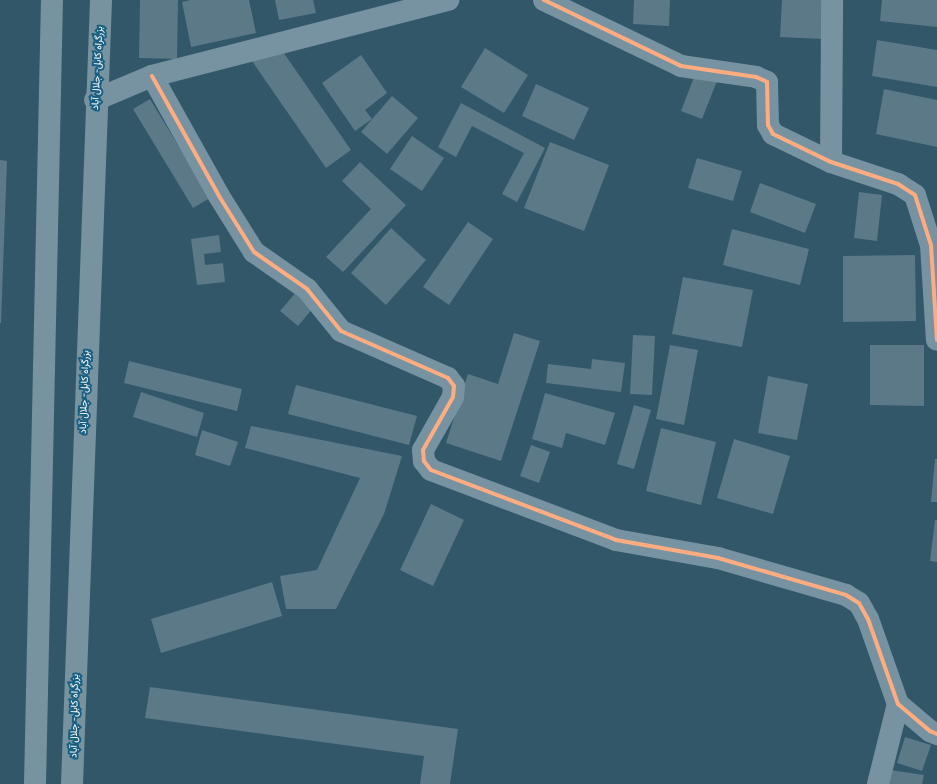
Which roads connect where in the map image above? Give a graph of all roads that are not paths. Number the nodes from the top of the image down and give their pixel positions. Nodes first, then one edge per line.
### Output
1 (52, 0) edge
2 (101, 0) edge
3 (448, 0) edge
4 (544, 0) edge
5 (832, 0) edge
6 (152, 76) junction
7 (95, 100) junction
8 (831, 162) junction
9 (937, 340) edge
10 (898, 704) junction
11 (937, 734) edge
12 (35, 784) edge
13 (72, 784) edge
14 (878, 784) edge

1 - 12 highway
2 - 7 highway, بزرگراه کابل- جلال آباد
3 - 6 street
4 - 8 street
5 - 8 street
6 - 7 street
6 - 10 street
7 - 13 highway, بزرگراه کابل- جلال آباد
8 - 9 street
10 - 11 street
10 - 14 street

